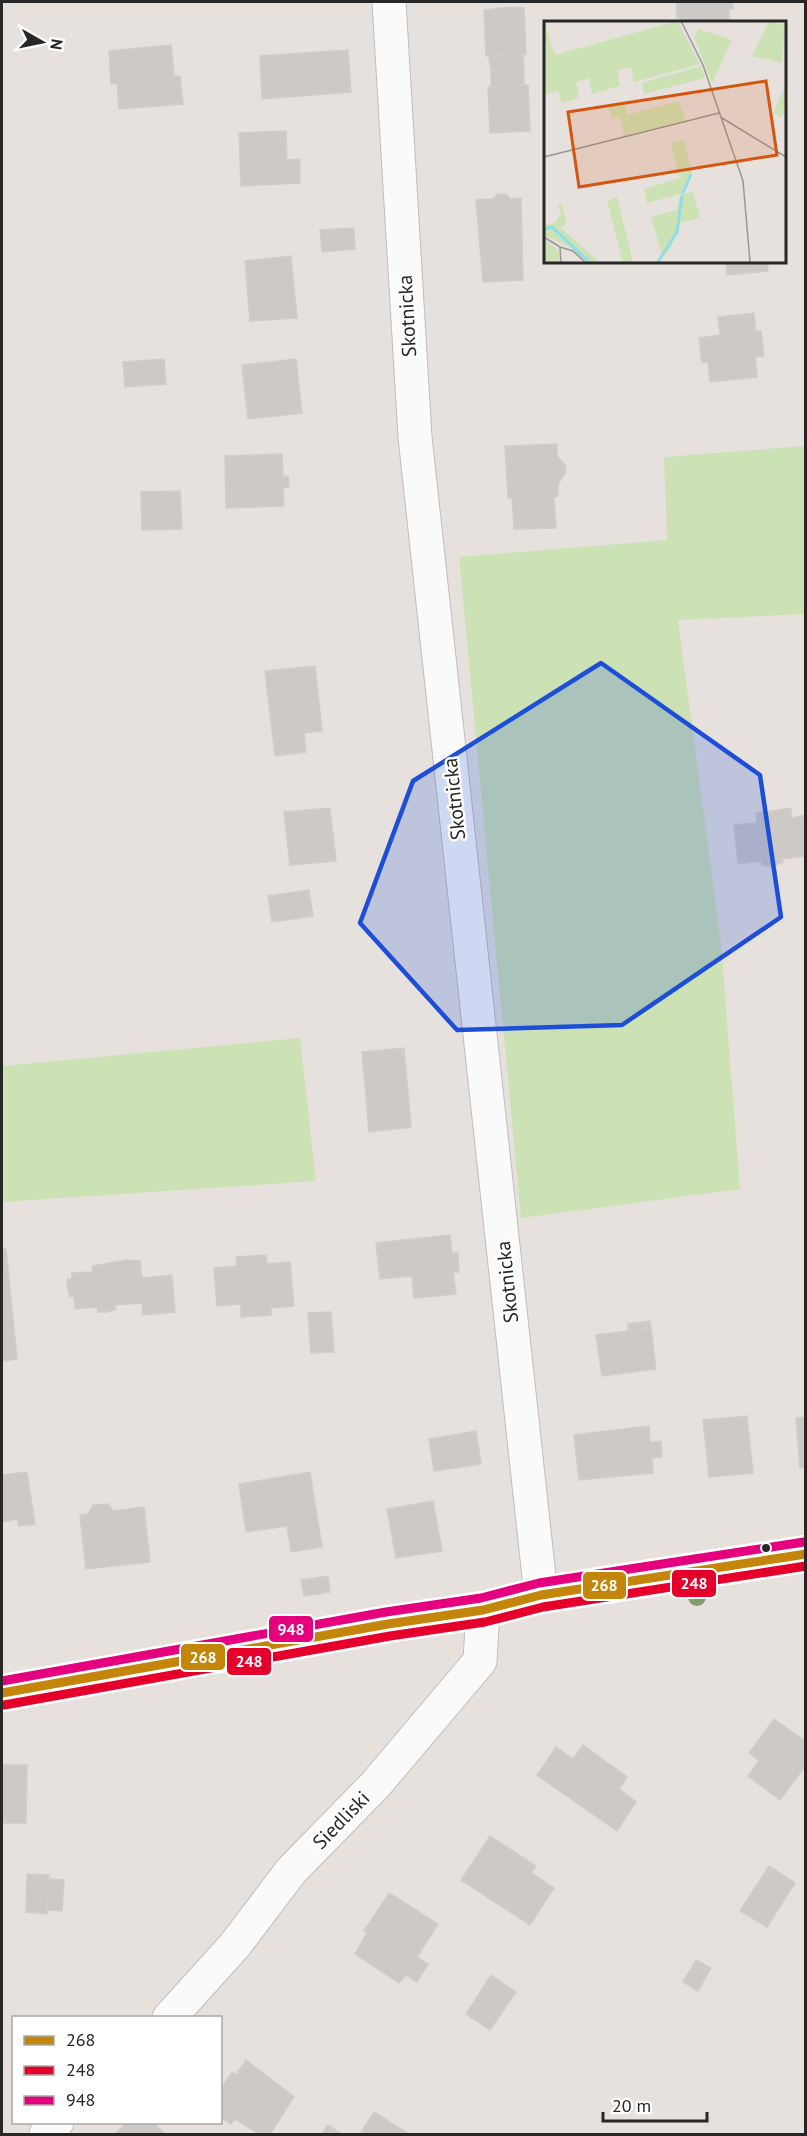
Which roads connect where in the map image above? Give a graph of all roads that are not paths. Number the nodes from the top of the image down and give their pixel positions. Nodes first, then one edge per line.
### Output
1 (389, 2) edge
2 (806, 1554) edge
3 (541, 1595) junction
4 (483, 1610) junction
5 (2, 1693) edge
6 (171, 2016) edge

1 - 3 street, Skotnicka
2 - 3 street
3 - 4 street
4 - 5 street
4 - 6 street, Siedliski

